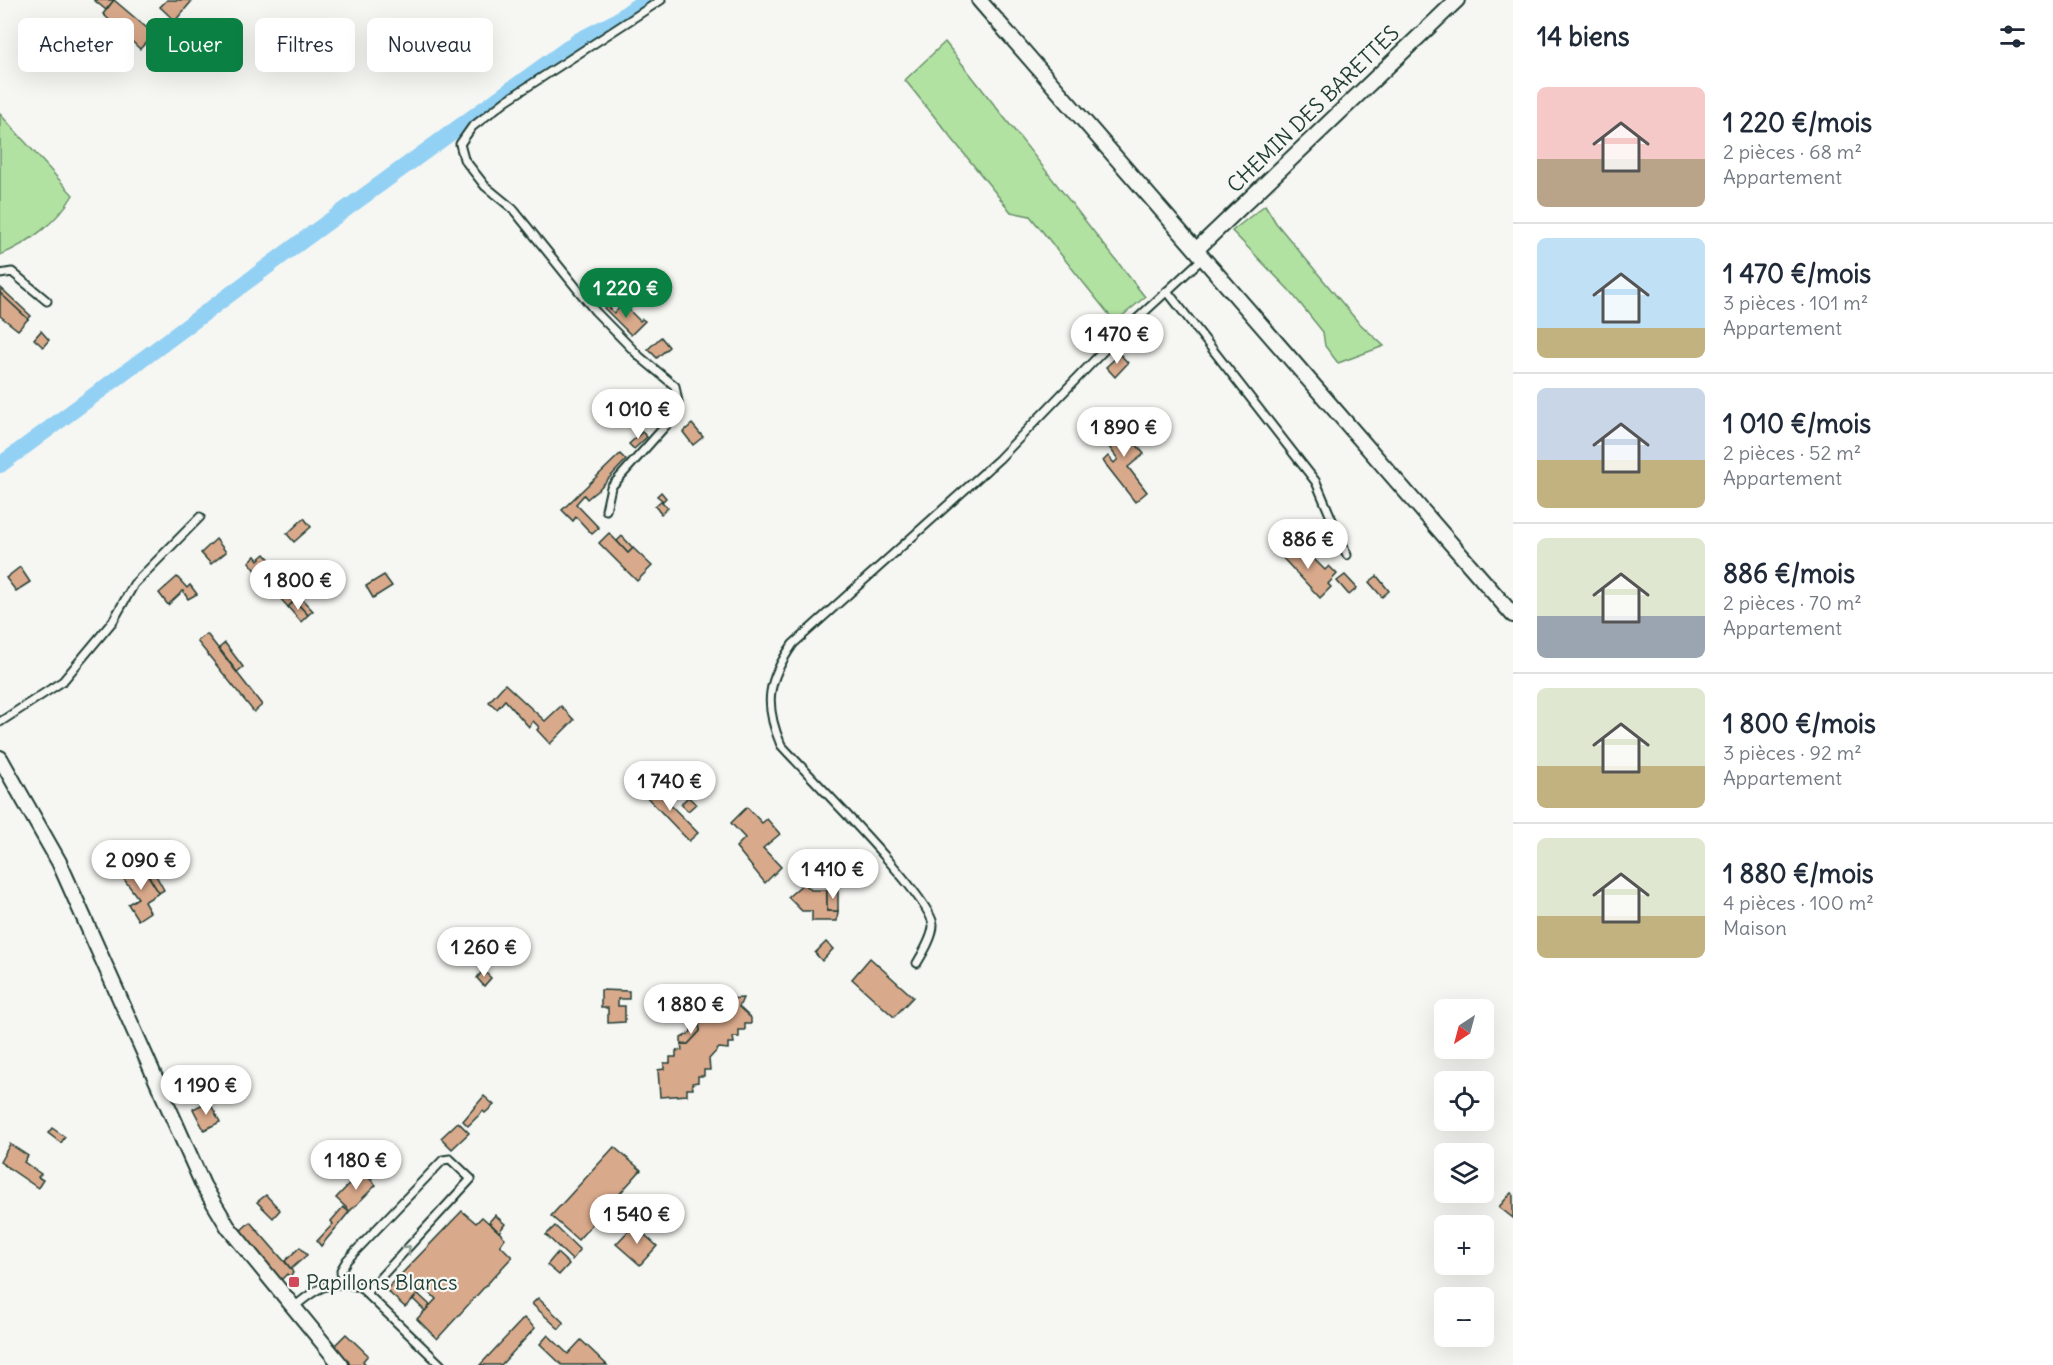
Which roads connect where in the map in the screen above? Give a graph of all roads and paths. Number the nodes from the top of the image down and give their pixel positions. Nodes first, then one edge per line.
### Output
1 (661, 0) edge
2 (979, 0) edge
3 (1457, 0) edge
4 (1201, 253) junction
5 (0, 274) edge
6 (1167, 291) junction
7 (47, 301) dead end
8 (606, 510) dead end
9 (200, 517) dead end
10 (1347, 555) dead end
11 (1513, 615) edge
12 (0, 722) edge
13 (0, 758) edge
14 (917, 963) dead end
15 (342, 1284) junction
16 (367, 1292) junction
17 (293, 1308) junction
18 (341, 1365) edge
19 (441, 1365) edge

1 - 8 lane
2 - 4 street
3 - 4 street, CHEMIN DES BARETTES
4 - 6 lane
4 - 11 street
5 - 7 lane
6 - 10 lane
6 - 14 lane
9 - 12 lane
13 - 17 street
15 - 16 lane
16 -> 15 lane
15 - 17 lane
16 - 19 lane
17 - 18 street

